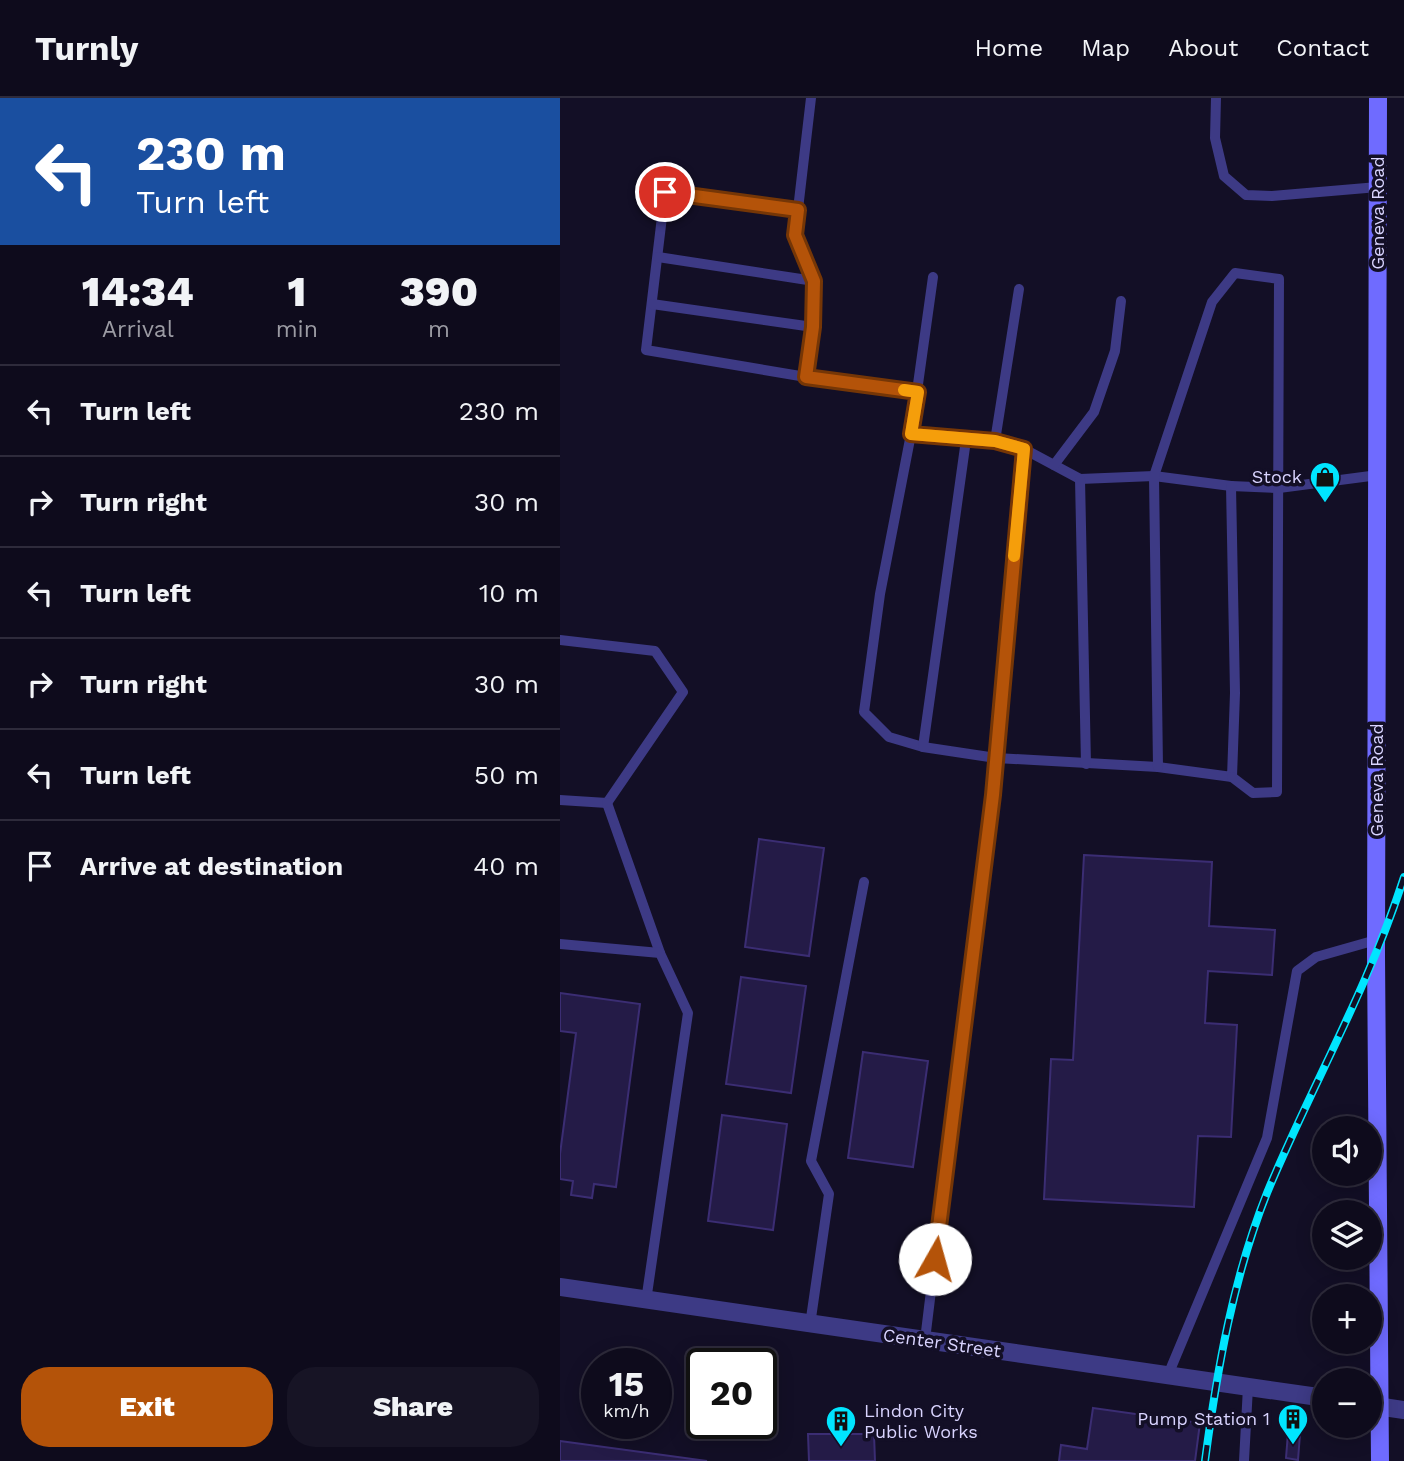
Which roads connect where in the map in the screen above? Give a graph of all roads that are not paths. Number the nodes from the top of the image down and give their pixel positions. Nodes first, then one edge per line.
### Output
1 (810, 98) edge
2 (1216, 98) edge
3 (1378, 98) edge
4 (1378, 187) junction
5 (798, 210) junction
6 (658, 257) junction
7 (933, 277) dead end
8 (814, 281) junction
9 (1019, 289) dead end
10 (1121, 301) dead end
11 (652, 304) junction
12 (813, 327) junction
13 (806, 377) junction
14 (918, 392) junction
15 (911, 434) junction
16 (966, 440) junction
17 (995, 441) junction
18 (1024, 449) junction
19 (1055, 465) junction
20 (1378, 475) junction
21 (1154, 476) junction
22 (1080, 479) junction
23 (1231, 486) junction
24 (1279, 488) junction
25 (560, 640) edge
26 (923, 747) junction
27 (996, 758) junction
28 (1086, 764) junction
29 (1158, 767) junction
30 (1232, 777) junction
31 (560, 800) edge
32 (607, 803) junction
33 (864, 882) dead end
34 (1376, 940) junction
35 (560, 944) edge
36 (660, 953) junction
37 (560, 1287) edge
38 (646, 1301) junction
39 (810, 1325) junction
40 (925, 1340) junction
41 (1375, 1368) edge
42 (1168, 1375) junction
43 (1248, 1387) junction
44 (1312, 1396) edge
45 (1382, 1407) edge
46 (1404, 1410) edge
47 (1378, 1438) edge
48 (1244, 1461) edge
49 (1380, 1461) edge

1 - 5 lane
2 - 4 lane
3 - 4 main road, Geneva Road
4 - 20 main road, Geneva Road
5 - 6 lane
5 - 8 lane
6 - 8 lane
6 - 11 lane
7 - 14 lane
8 - 12 lane
9 - 17 lane
10 - 19 lane
11 - 12 lane
11 - 13 lane
12 - 13 lane
13 - 14 lane
14 - 15 lane
15 - 16 lane
15 - 26 lane
16 - 17 lane
16 - 26 lane
17 - 18 lane
18 - 19 lane
18 - 27 lane
19 - 22 lane
20 - 24 lane
20 - 34 main road, Geneva Road
21 - 22 lane
21 - 23 lane
21 - 24 lane
21 - 29 lane
22 - 28 lane
23 - 24 lane
23 - 30 lane
24 - 30 lane
25 - 32 lane
26 - 27 lane
27 - 28 lane
27 - 40 lane
28 - 29 lane
29 - 30 lane
31 - 32 lane
32 - 36 lane
33 - 39 lane
34 - 41 main road, Geneva Road
34 - 42 lane
35 - 36 lane
36 - 38 lane
37 - 38 street, Center Street
38 - 39 street, Center Street
39 - 40 street, Center Street
40 - 42 street, Center Street
42 - 43 street, Center Street
43 - 44 street, Center Street
43 - 48 lane
45 - 46 street
47 - 49 main road, Geneva Road

